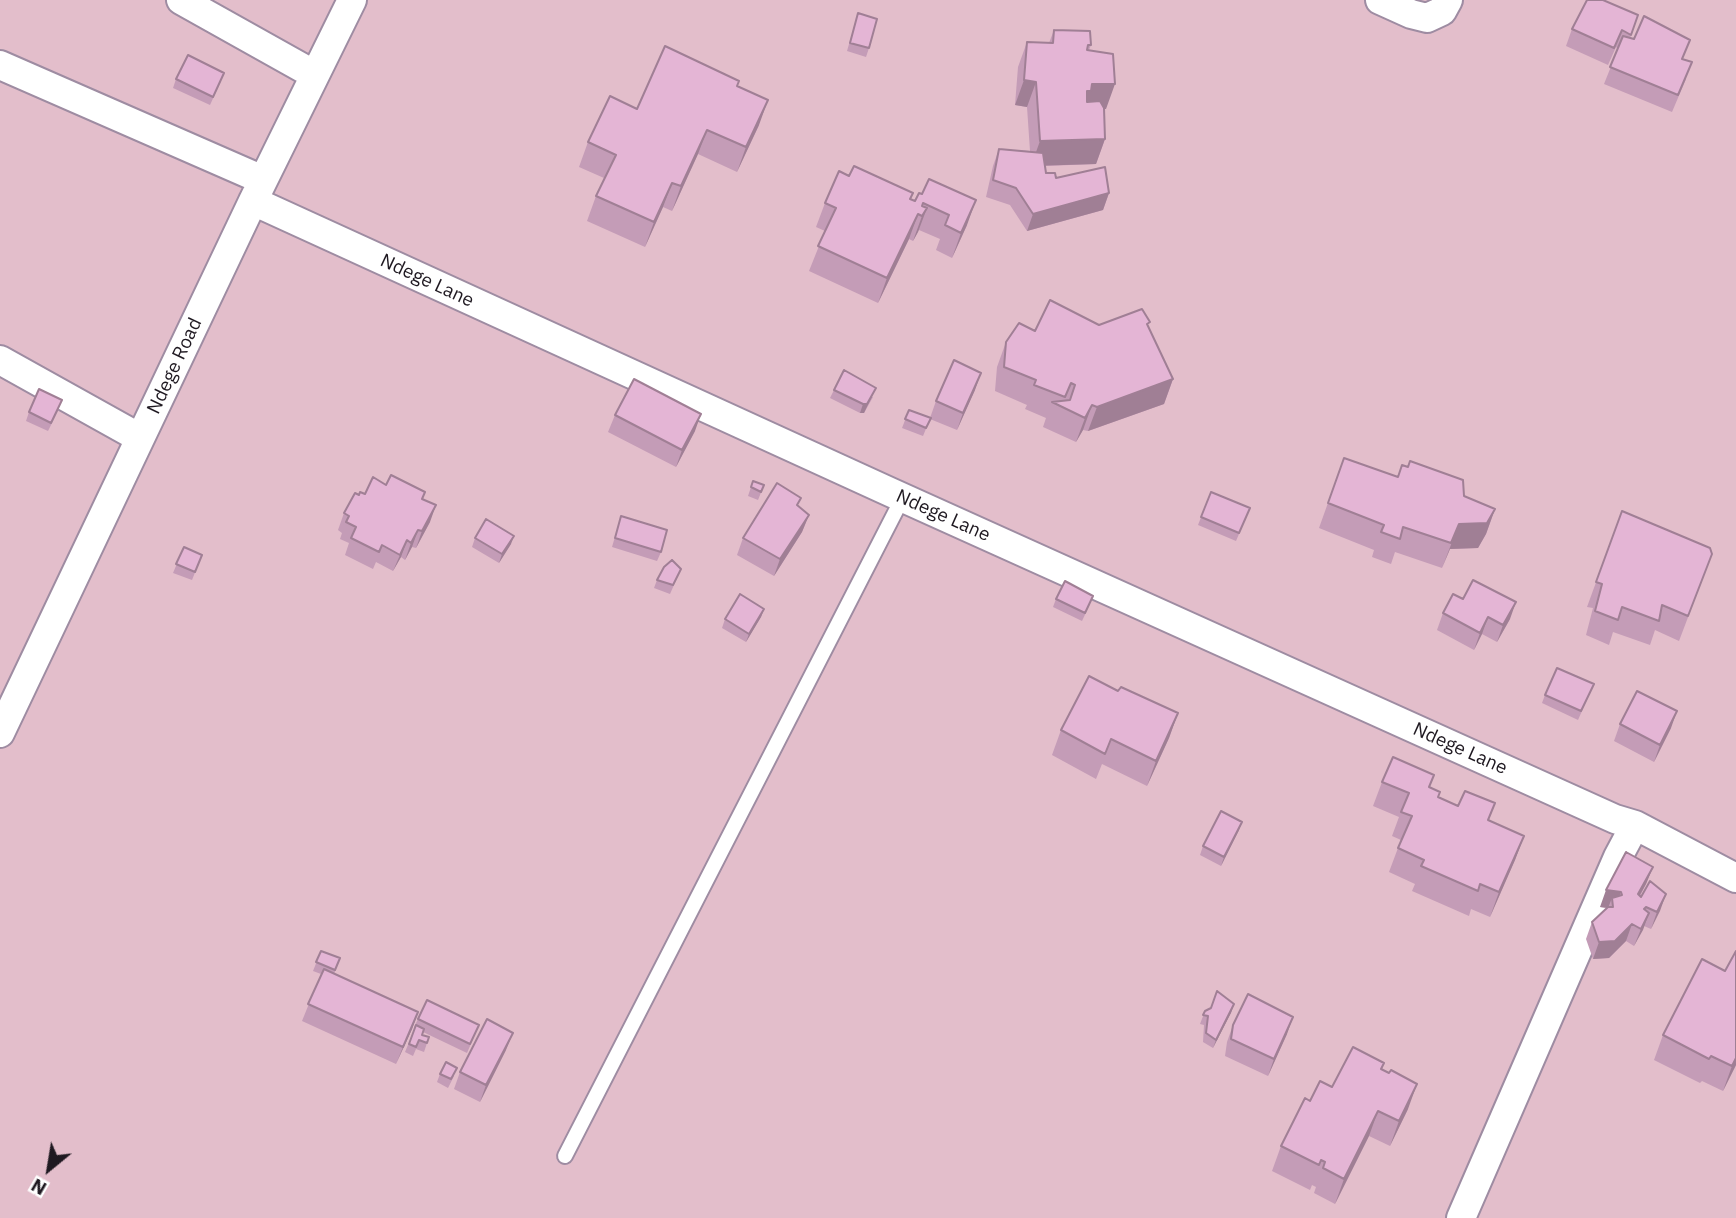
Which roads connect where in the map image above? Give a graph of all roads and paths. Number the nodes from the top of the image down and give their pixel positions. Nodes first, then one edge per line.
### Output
1 (181, 0) edge
2 (352, 0) edge
3 (1380, 0) edge
4 (1448, 0) edge
5 (0, 65) edge
6 (315, 75) junction
7 (258, 190) junction
8 (0, 360) edge
9 (140, 439) junction
10 (903, 498) junction
11 (0, 733) edge
12 (1635, 825) junction
13 (1736, 878) edge
14 (565, 1156) dead end
15 (1461, 1218) edge

1 - 6 street
2 - 6 street, Ndege Road
3 - 4 street
5 - 7 street, Ndege Lane
6 - 7 street, Ndege Road
7 - 9 street, Ndege Road
7 - 10 street, Ndege Lane
8 - 9 street
9 - 11 street, Ndege Road
10 - 12 street, Ndege Lane
10 - 14 lane
12 - 13 street, Ndege Lane
12 - 15 street

